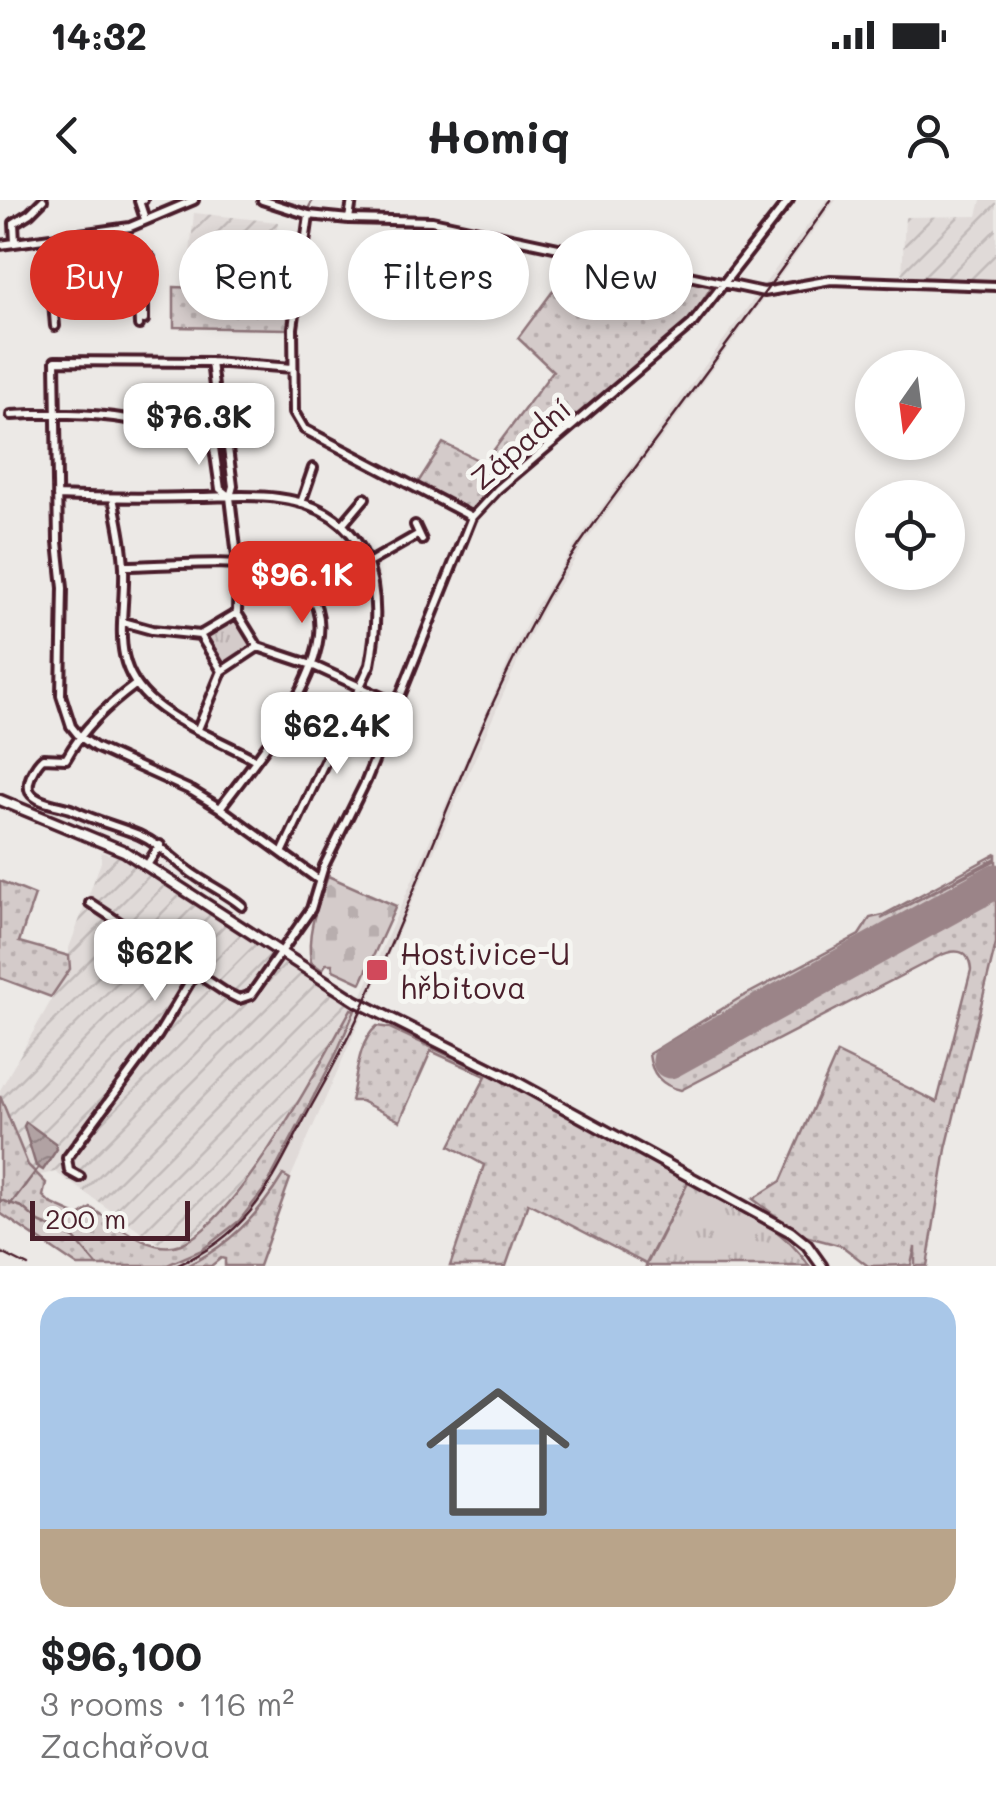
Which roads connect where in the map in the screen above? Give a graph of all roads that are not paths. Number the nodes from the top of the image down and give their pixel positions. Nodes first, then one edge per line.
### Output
1 (43, 200) edge
2 (140, 200) edge
3 (194, 200) edge
4 (262, 200) edge
5 (352, 200) edge
6 (789, 200) edge
7 (177, 202) edge
8 (309, 215) junction
9 (145, 219) junction
10 (349, 220) junction
11 (112, 230) edge
12 (30, 241) edge
13 (15, 242) junction
14 (0, 245) edge
15 (725, 283) junction
16 (996, 286) edge
17 (55, 320) edge
18 (56, 326) dead end
19 (210, 362) junction
20 (293, 368) junction
21 (58, 412) junction
22 (11, 415) dead end
23 (263, 433) dead end
24 (220, 436) junction
25 (313, 468) dead end
26 (57, 496) junction
27 (230, 497) junction
28 (113, 498) junction
29 (365, 498) dead end
30 (302, 503) junction
31 (472, 517) junction
32 (343, 524) junction
33 (415, 525) dead end
34 (370, 562) junction
35 (238, 565) junction
36 (124, 566) junction
37 (237, 613) junction
38 (122, 622) junction
39 (200, 636) junction
40 (258, 647) junction
41 (312, 665) junction
42 (222, 672) junction
43 (135, 685) junction
44 (360, 688) junction
45 (397, 704) junction
46 (198, 729) junction
47 (79, 736) junction
48 (256, 760) junction
49 (0, 800) edge
50 (220, 808) junction
51 (160, 845) junction
52 (283, 851) junction
53 (146, 864) junction
54 (320, 880) junction
55 (90, 903) dead end
56 (242, 906) dead end
57 (280, 951) junction
58 (195, 973) junction
59 (80, 1177) dead end
60 (822, 1266) edge

1 - 13 street
2 - 9 street
3 - 7 street
4 - 8 street
5 - 10 street
6 - 15 street, Západní
7 - 9 street
8 - 10 street
8 - 20 street
9 - 11 street
10 - 15 street
12 - 13 street
13 - 14 street
15 - 16 street
15 - 31 street, Západní
17 - 18 street
19 - 20 street
19 - 21 street
19 - 24 street
20 - 31 street
21 - 22 street
21 - 24 street
21 - 26 street
23 - 24 street
24 - 27 street
24 - 27 street
25 - 30 street
26 - 28 street
26 - 47 street
27 - 28 street
27 - 30 street
27 - 35 street
28 - 36 street
29 - 32 street
30 - 32 street
31 - 45 street, Západní
32 - 34 street
33 - 34 street
34 - 44 street
35 - 36 street
35 - 37 street
35 - 41 street
36 - 38 street
37 - 39 street
37 - 40 street
38 - 39 street
38 - 43 street
39 - 42 street
40 - 41 street
40 - 42 street
41 - 44 street
41 - 48 street
42 - 46 street
43 - 46 street
43 - 47 street
44 - 45 street
44 - 52 street
45 - 54 street, Západní
46 - 48 street
47 - 50 street
47 - 51 street
48 - 50 street
49 - 53 main road
50 - 52 street
51 - 53 street
51 - 56 street
52 - 54 street
53 - 57 main road
54 - 57 street, Západní
55 - 58 street
57 - 58 street, Západní
57 - 60 main road
58 - 59 street

